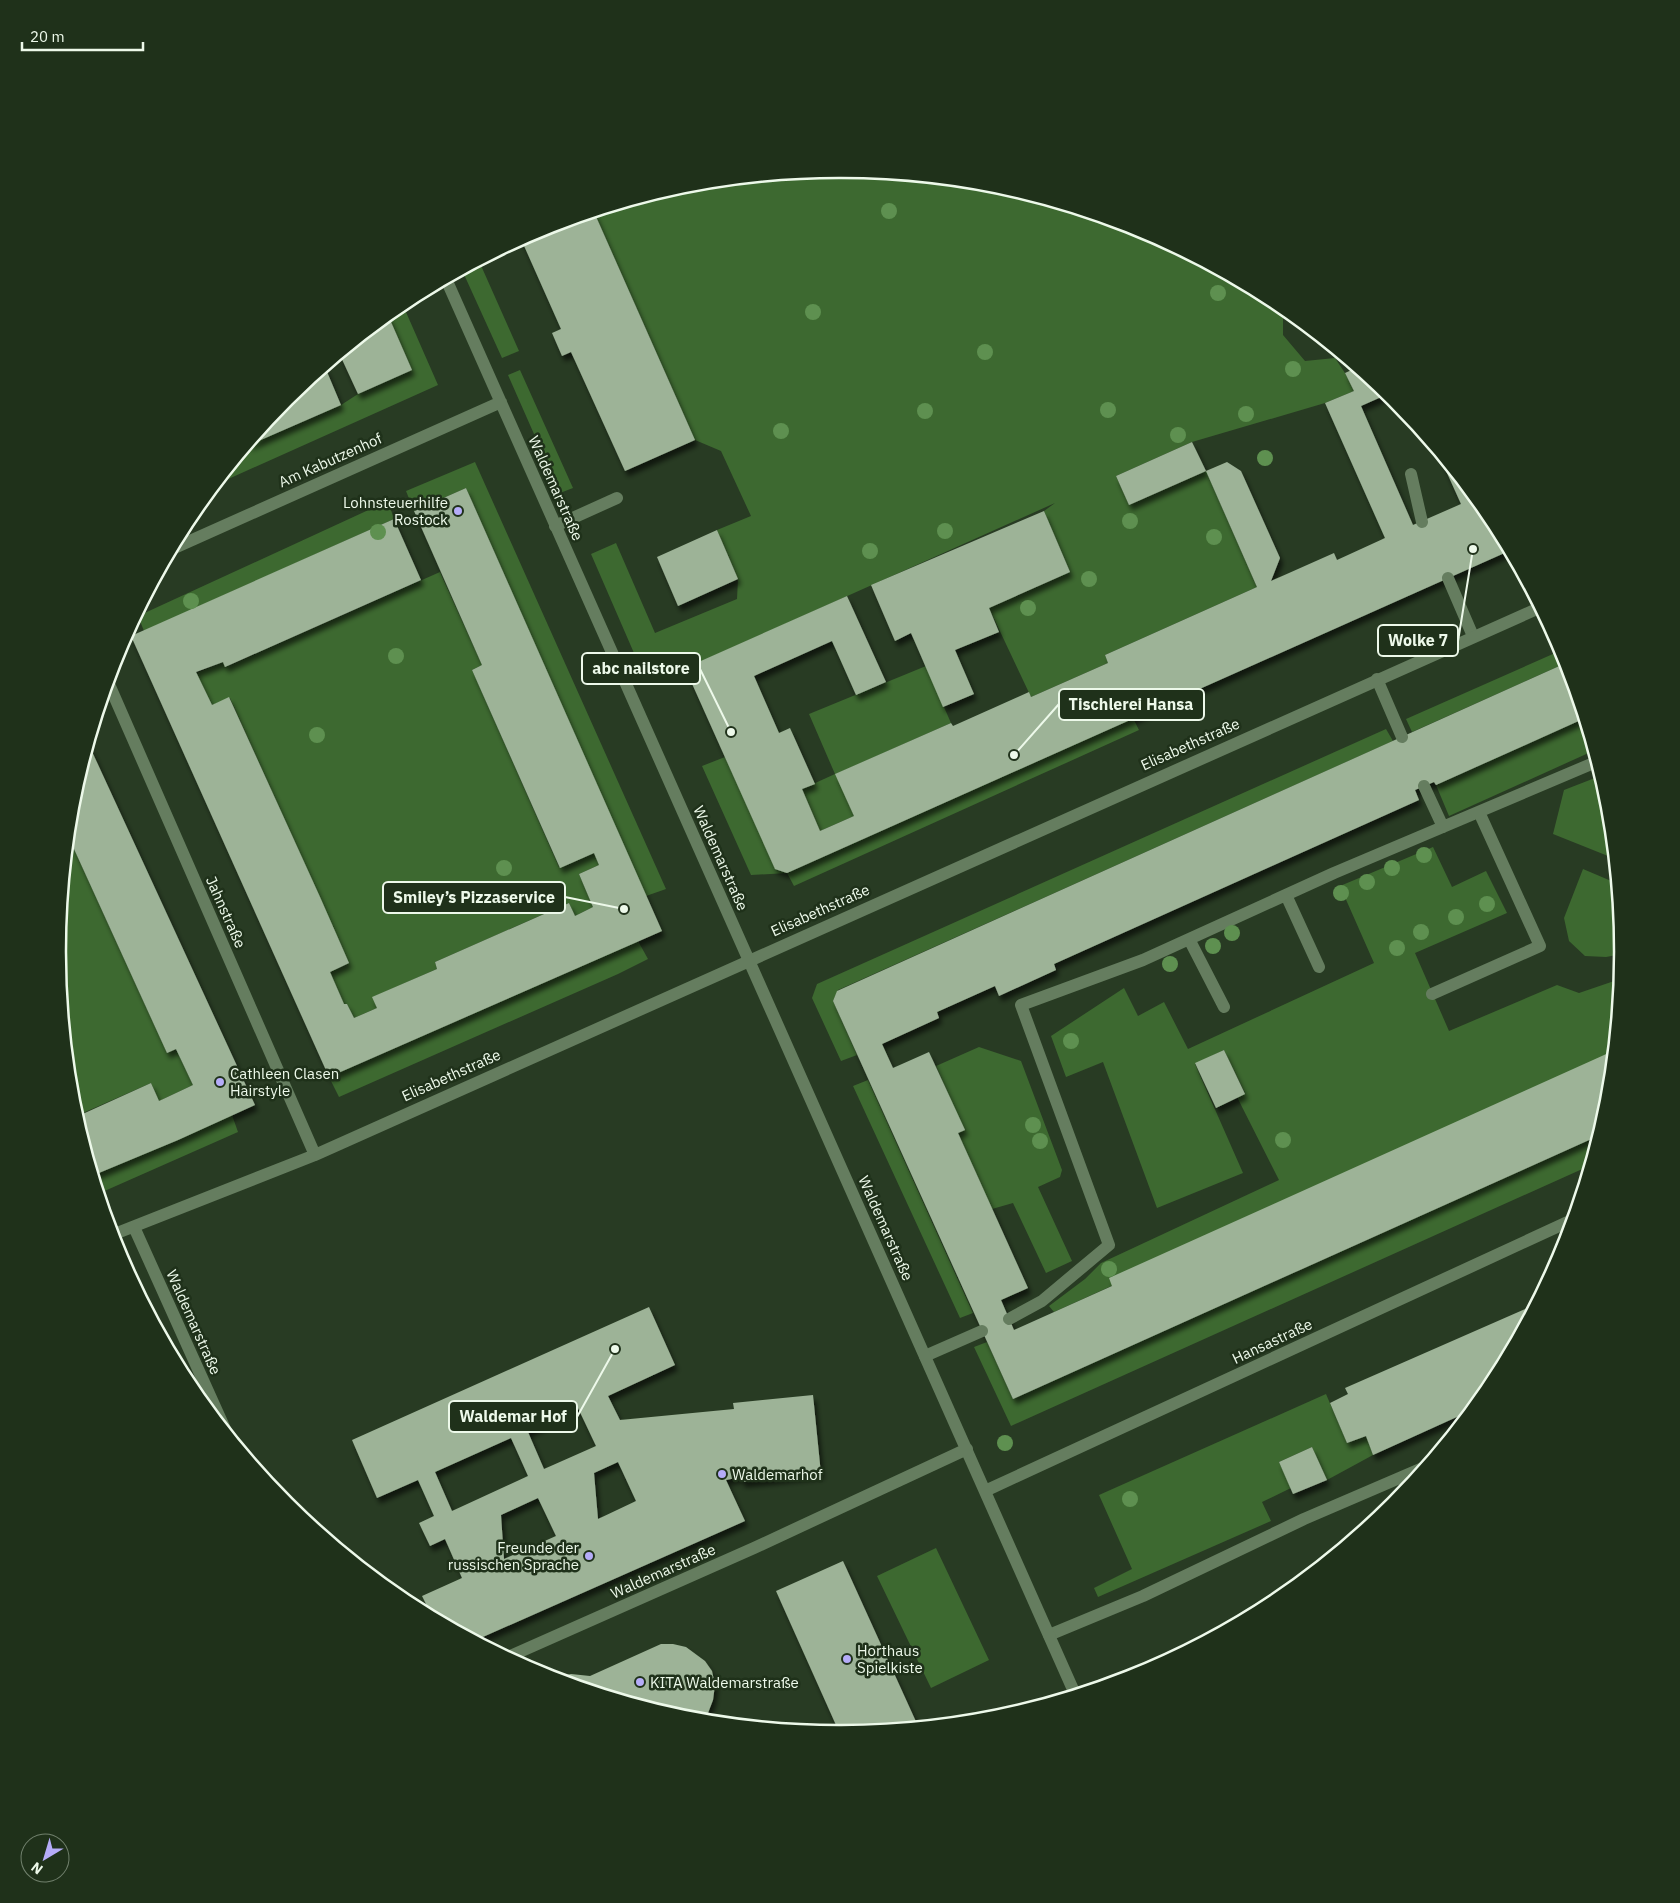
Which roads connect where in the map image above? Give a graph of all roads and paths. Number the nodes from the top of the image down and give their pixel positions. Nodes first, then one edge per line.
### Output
1 (448, 284) edge
2 (501, 402) junction
3 (1411, 474) dead end
4 (616, 498) dead end
5 (1422, 522) dead end
6 (555, 526) junction
7 (183, 544) edge
8 (1448, 578) dead end
9 (1534, 610) edge
10 (1473, 636) junction
11 (1377, 679) junction
12 (112, 690) edge
13 (1402, 736) dead end
14 (1590, 764) edge
15 (1424, 786) dead end
16 (1479, 812) junction
17 (1444, 827) junction
18 (1286, 895) junction
19 (1189, 939) junction
20 (749, 960) junction
21 (1319, 967) dead end
22 (1432, 994) dead end
23 (1224, 1008) dead end
24 (315, 1155) junction
25 (1564, 1224) edge
26 (134, 1227) junction
27 (119, 1232) edge
28 (1009, 1318) dead end
29 (982, 1330) dead end
30 (925, 1356) junction
31 (214, 1406) edge
32 (966, 1449) junction
33 (1412, 1473) edge
34 (986, 1492) junction
35 (1049, 1635) junction
36 (516, 1653) edge
37 (1073, 1689) edge

1 - 2 street, Waldemarstraße
2 - 6 street, Waldemarstraße
2 - 7 street, Am Kabutzenhof
3 - 5 street
4 - 6 street
6 - 20 street, Waldemarstraße
8 - 10 street
9 - 10 street, Elisabethstraße
10 - 11 street, Elisabethstraße
11 - 13 street
11 - 20 street, Elisabethstraße
12 - 24 street, Jahnstraße
14 - 16 street
15 - 17 street
16 - 17 street
16 - 22 street
17 - 18 street
18 - 19 street
18 - 21 street
19 - 23 street
19 - 28 street
20 - 24 street, Elisabethstraße
20 - 30 street, Waldemarstraße
24 - 26 street, Elisabethstraße
25 - 34 street, Hansastraße
26 - 27 street, Elisabethstraße
26 - 31 street, Waldemarstraße
29 - 30 street
30 - 32 street, Waldemarstraße
32 - 34 street, Waldemarstraße
32 - 36 street, Waldemarstraße
33 - 35 street
34 - 35 street, Waldemarstraße
35 - 37 street, Waldemarstraße

